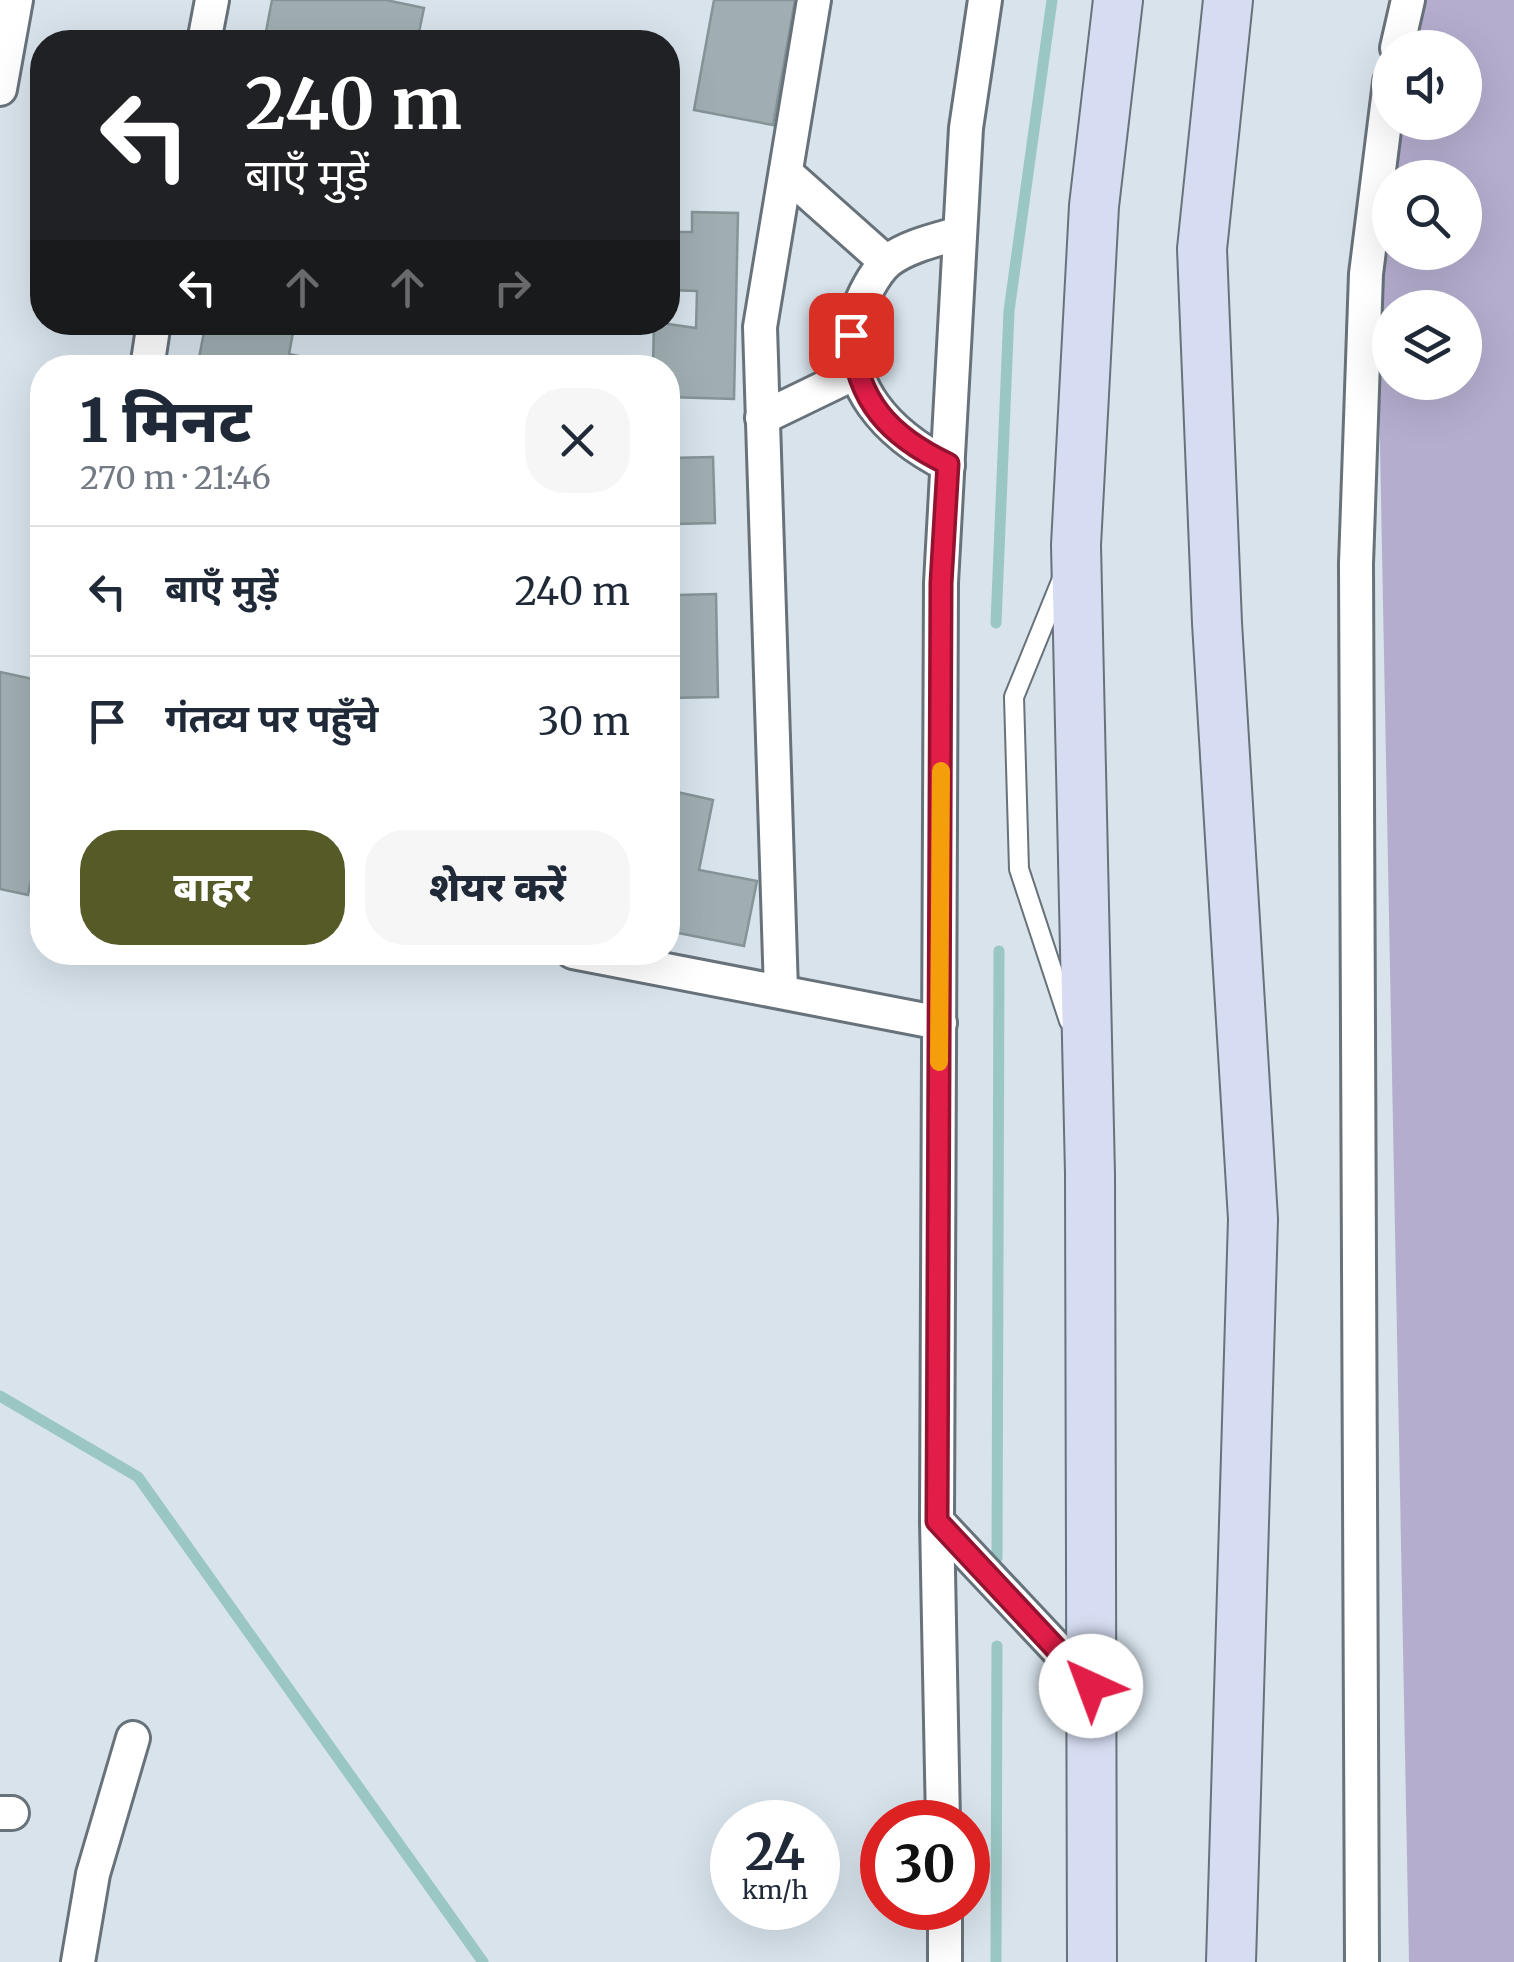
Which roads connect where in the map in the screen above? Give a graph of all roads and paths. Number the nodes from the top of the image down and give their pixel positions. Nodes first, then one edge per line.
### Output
1 (16, 0) edge
2 (212, 0) edge
3 (814, 0) edge
4 (986, 0) edge
5 (1118, 0) edge
6 (1228, 0) edge
7 (1408, 0) edge
8 (206, 30) edge
9 (1402, 30) edge
10 (0, 89) edge
11 (1383, 140) edge
12 (786, 173) junction
13 (960, 233) junction
14 (886, 262) junction
15 (855, 373) junction
16 (762, 418) junction
17 (948, 464) junction
18 (1076, 546) junction
19 (642, 965) edge
20 (781, 991) junction
21 (940, 1023) junction
22 (1088, 1078) junction
23 (937, 1521) junction
24 (1091, 1686) junction
25 (133, 1738) dead end
26 (943, 1800) edge
27 (944, 1930) edge
28 (78, 1962) edge
29 (945, 1962) edge
30 (1092, 1962) edge
31 (1230, 1962) edge
32 (1362, 1962) edge

1 - 10 street
2 - 8 street
3 - 12 street
4 - 13 street
5 - 18 main road
6 - 31 main road
7 - 9 street
11 - 32 street
12 - 14 street
12 - 16 street
13 - 14 street
13 - 17 street
14 - 15 street
15 - 16 street
15 - 17 street
16 - 20 street
17 - 21 street
18 - 22 main road
18 - 22 lane
19 - 20 street
20 - 21 street
21 - 23 street
22 - 24 main road
23 - 24 street
23 - 26 street
24 - 30 main road
25 - 28 street
27 - 29 street

